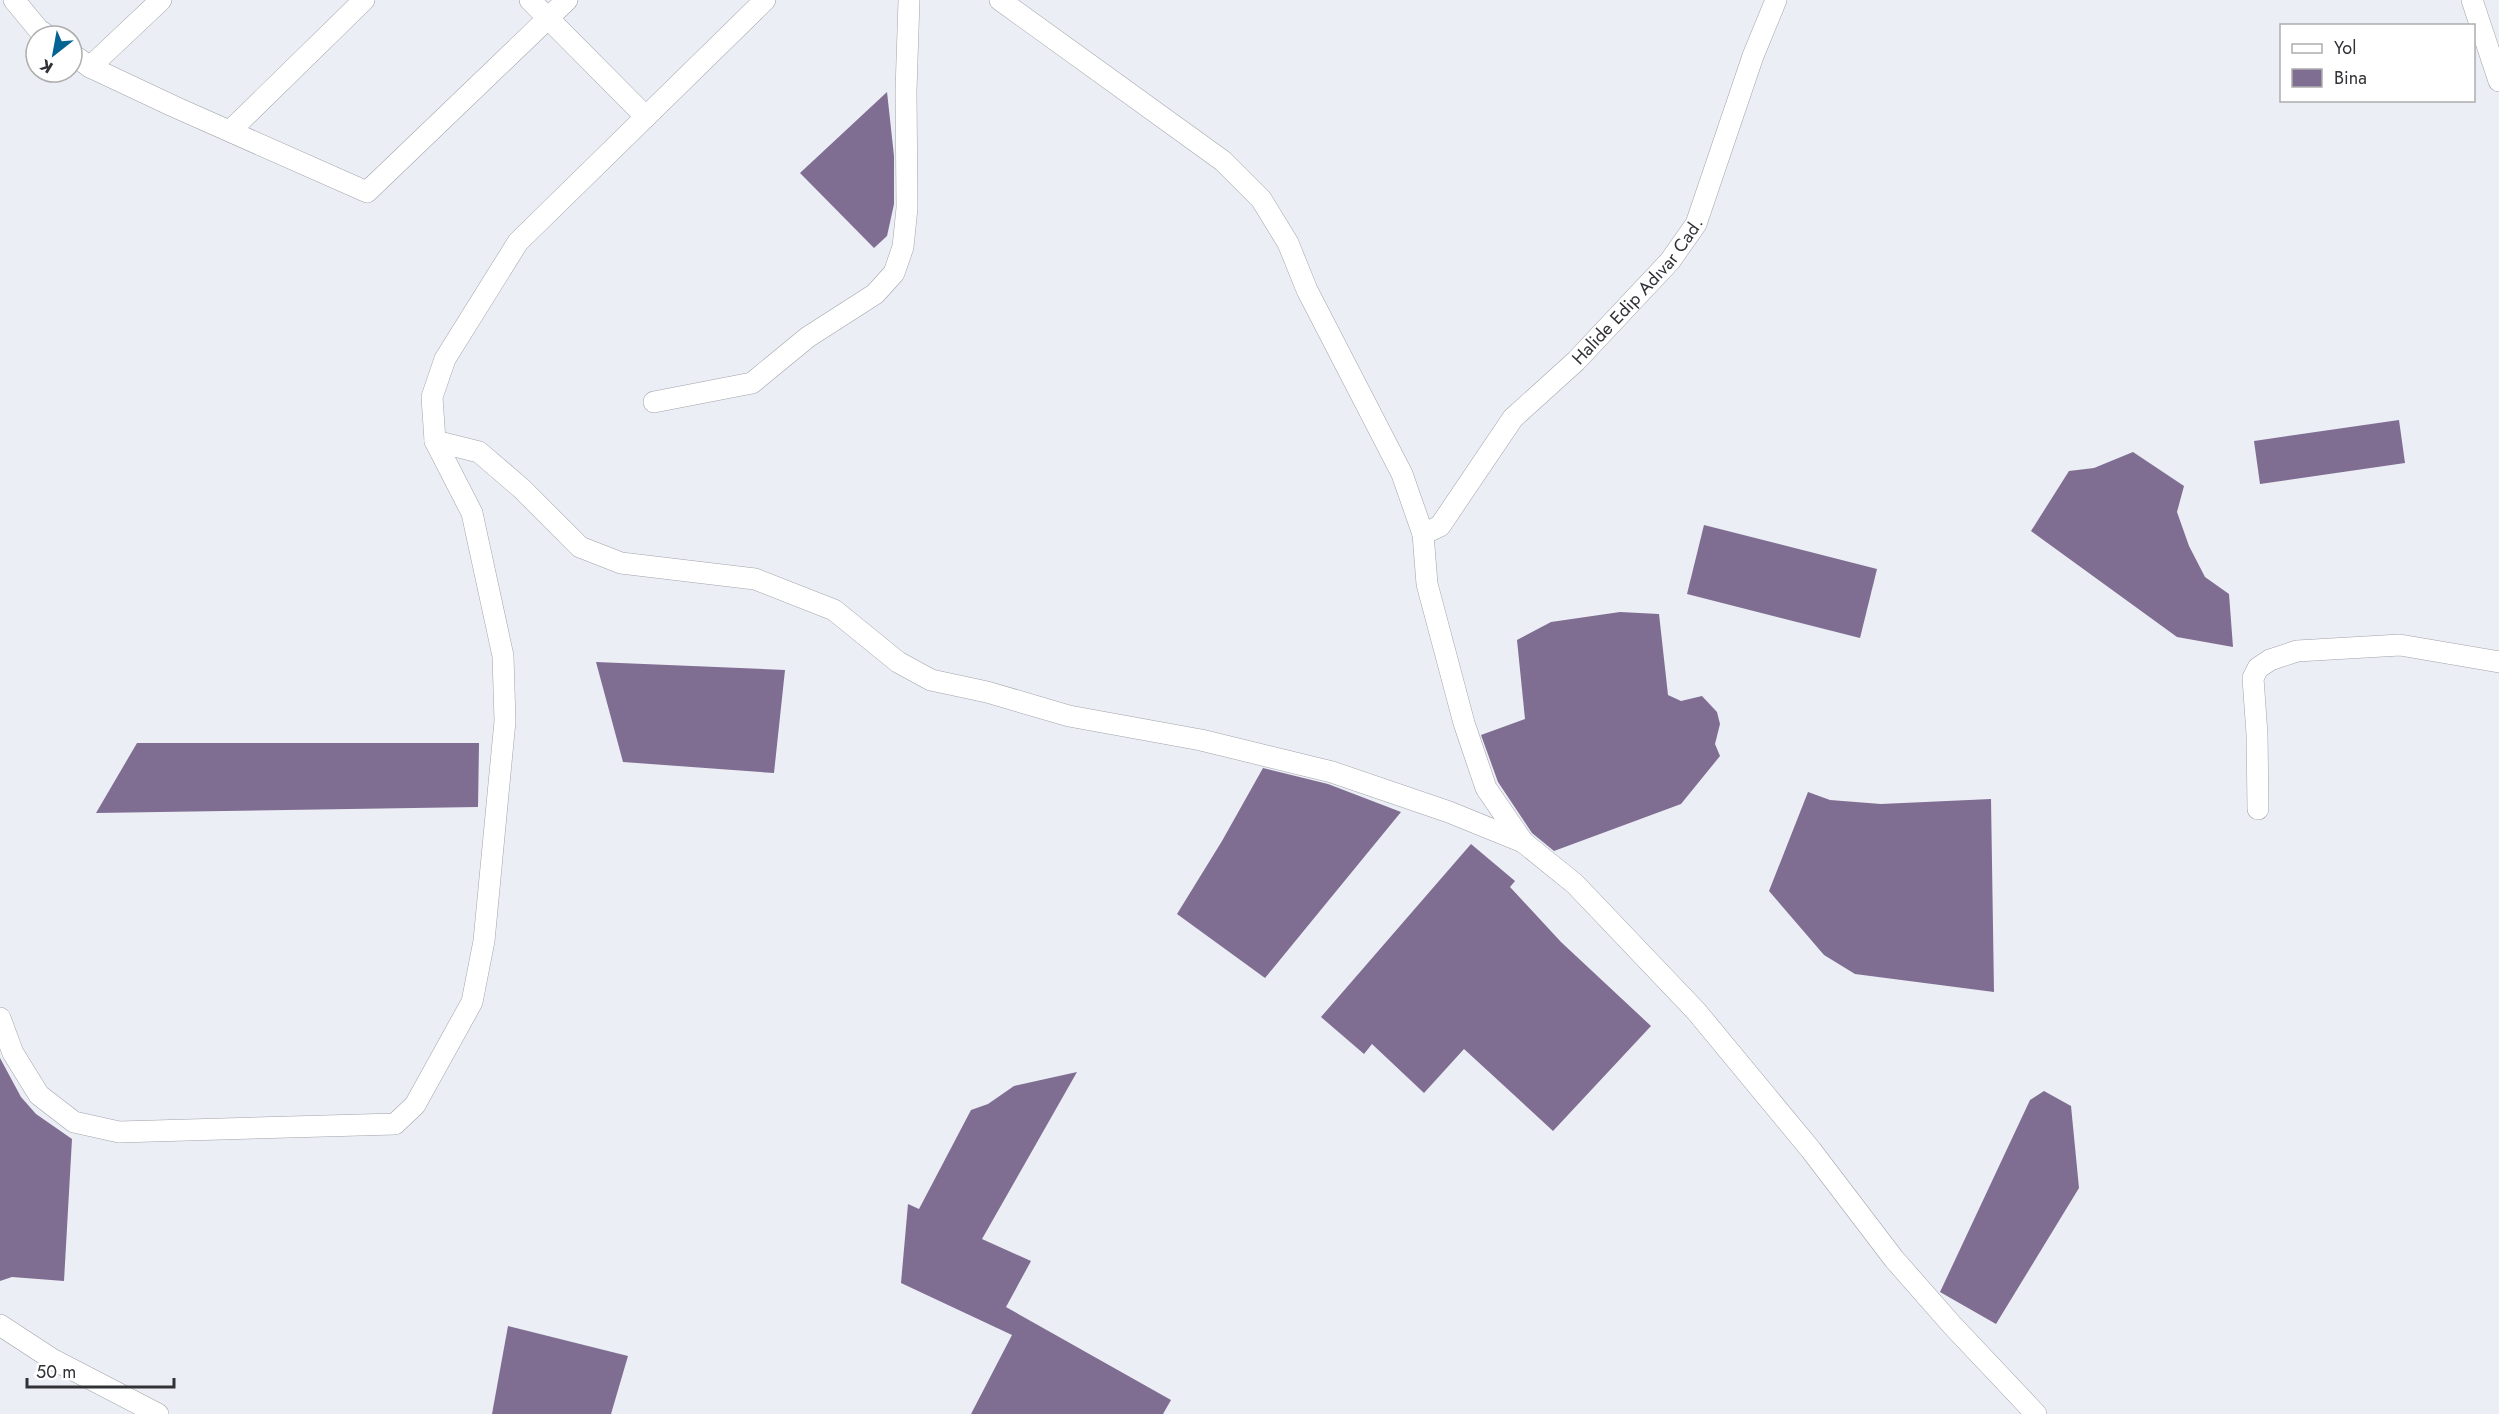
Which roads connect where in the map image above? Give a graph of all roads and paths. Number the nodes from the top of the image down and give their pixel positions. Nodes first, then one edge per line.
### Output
1 (14, 0) edge
2 (161, 0) edge
3 (364, 0) edge
4 (530, 0) edge
5 (567, 0) edge
6 (765, 0) edge
7 (909, 0) edge
8 (1000, 0) edge
9 (1776, 0) edge
10 (2472, 0) edge
11 (548, 18) junction
12 (34, 24) edge
13 (84, 63) edge
14 (90, 67) junction
15 (2499, 81) edge
16 (645, 117) junction
17 (230, 131) junction
18 (654, 402) dead end
19 (435, 441) junction
20 (1423, 534) junction
21 (2499, 662) edge
22 (2258, 809) dead end
23 (1523, 842) junction
24 (0, 1018) edge
25 (0, 1325) edge
26 (158, 1414) edge
27 (2036, 1414) edge

1 - 12 street
2 - 14 street
3 - 17 street
4 - 11 street
5 - 11 street
6 - 16 street
7 - 18 street
8 - 20 street
9 - 20 street, Halide Edip Adıvar Cad.
10 - 15 street
11 - 16 street
11 - 17 street
13 - 14 street
14 - 17 street
16 - 19 street
19 - 23 street
19 - 24 street
20 - 23 street
21 - 22 street
23 - 27 street
25 - 26 street

